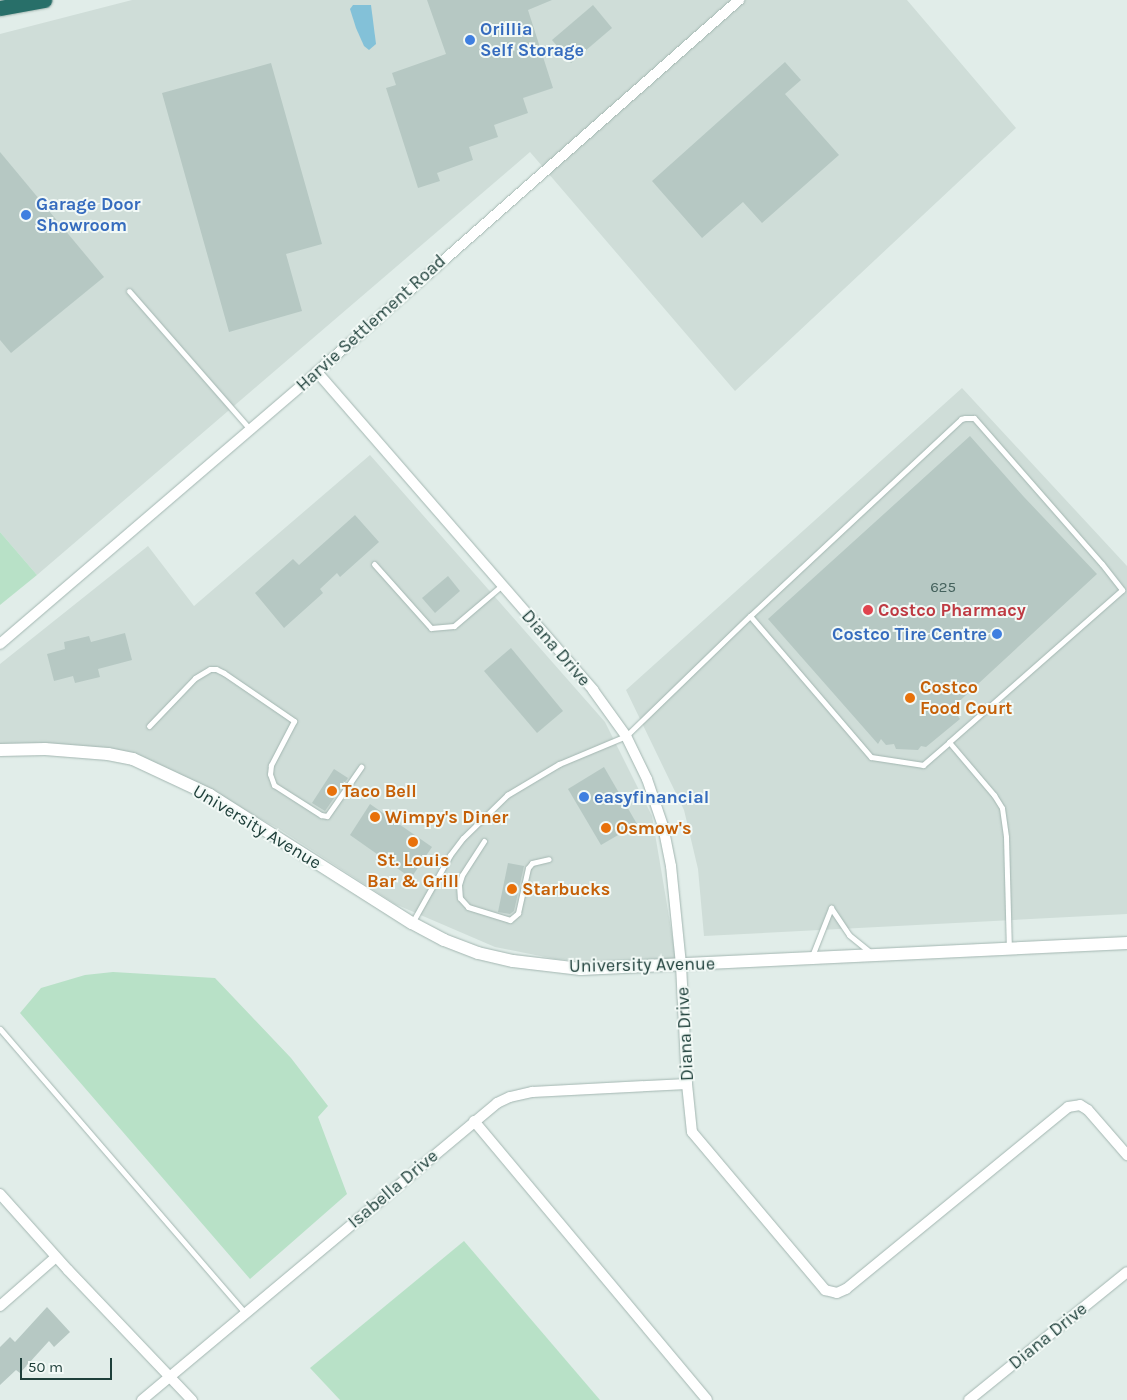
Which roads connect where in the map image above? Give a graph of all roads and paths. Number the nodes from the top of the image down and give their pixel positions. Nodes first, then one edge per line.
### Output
1 (44, 0) edge
2 (739, 0) edge
3 (0, 8) edge
4 (129, 291) dead end
5 (316, 372) junction
6 (250, 429) junction
7 (374, 564) dead end
8 (501, 586) junction
9 (750, 616) junction
10 (0, 644) edge
11 (149, 726) dead end
12 (626, 736) junction
13 (949, 742) junction
14 (0, 750) edge
15 (361, 767) dead end
16 (484, 841) dead end
17 (549, 859) dead end
18 (412, 923) junction
19 (1127, 943) edge
20 (1009, 949) junction
21 (873, 954) junction
22 (811, 958) junction
23 (682, 965) junction
24 (0, 1029) edge
25 (687, 1084) junction
26 (474, 1121) junction
27 (1127, 1155) edge
28 (0, 1194) edge
29 (56, 1257) junction
30 (1127, 1272) edge
31 (0, 1306) edge
32 (245, 1313) junction
33 (170, 1377) junction
34 (142, 1400) edge
35 (192, 1400) edge
36 (707, 1400) edge
37 (969, 1400) edge

1 - 3 highway
2 - 5 street, Harvie Settlement Road
4 - 6 lane
5 - 6 street, Harvie Settlement Road
5 - 8 street, Diana Drive
6 - 10 street, Harvie Settlement Road
7 - 8 lane
8 - 12 street, Diana Drive
9 - 12 lane
9 - 13 lane
9 - 13 lane
11 - 15 lane
12 - 18 lane
12 - 23 street, Diana Drive
13 - 20 lane
14 - 18 street, University Avenue
16 - 17 lane
18 - 23 street, University Avenue
19 - 20 street, University Avenue
20 - 21 street, University Avenue
21 - 22 street, University Avenue
21 - 22 lane
22 - 23 street, University Avenue
23 - 25 street, Diana Drive
24 - 32 lane
25 - 26 street, Isabella Drive
25 - 27 street, Diana Drive
26 - 32 street, Isabella Drive
26 - 36 street
28 - 29 street
29 - 31 street
29 - 33 street
30 - 37 street, Diana Drive
32 - 33 street, Isabella Drive
33 - 34 street, Isabella Drive
33 - 35 street

